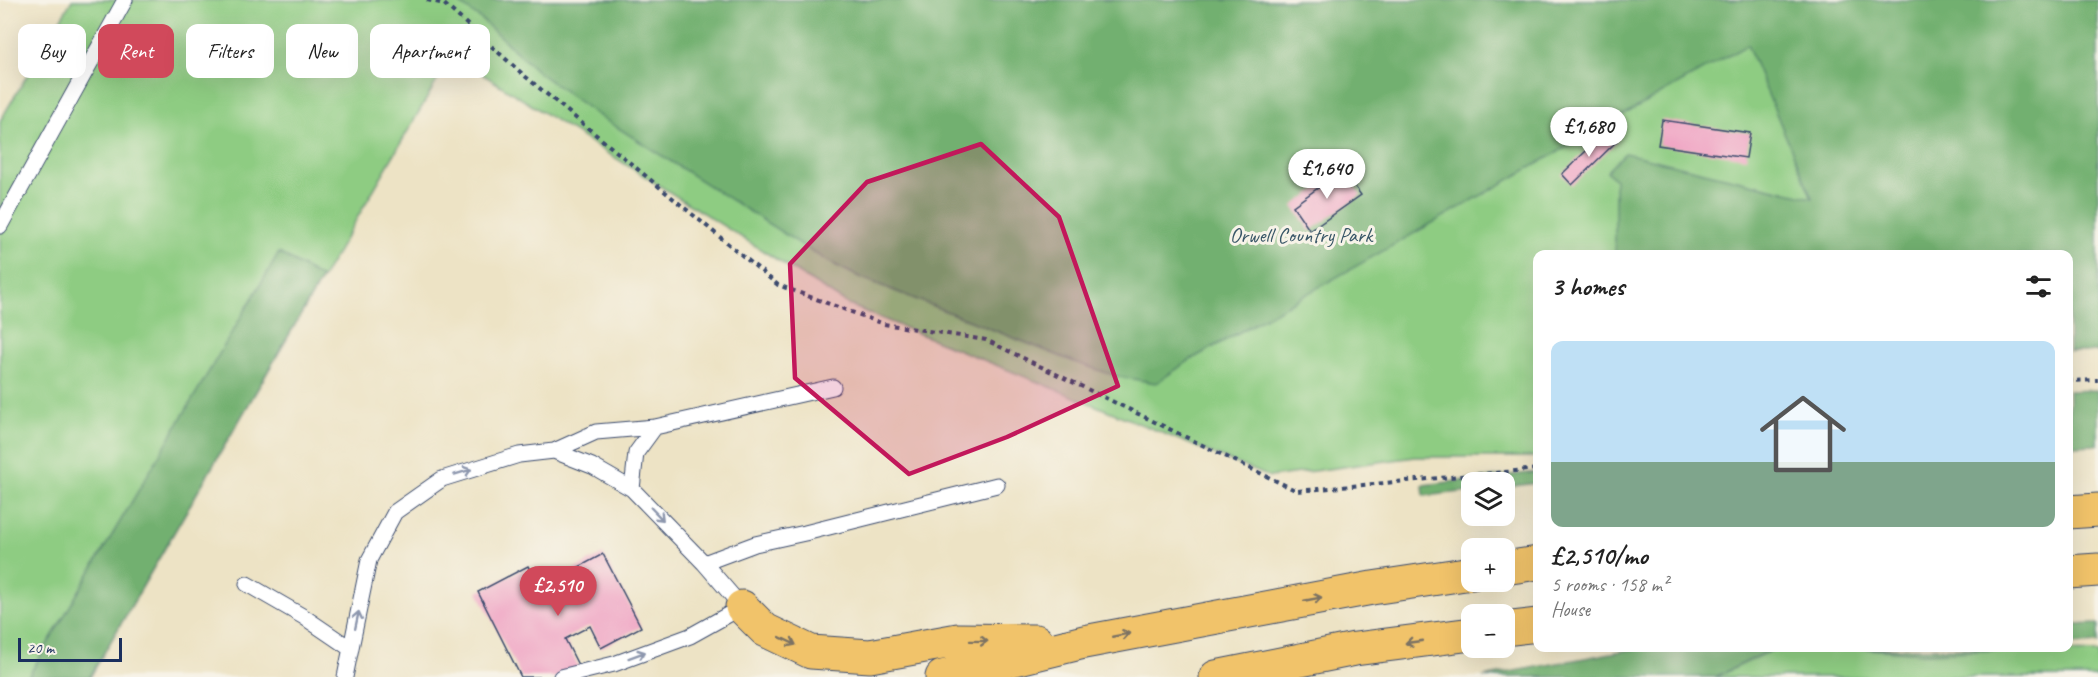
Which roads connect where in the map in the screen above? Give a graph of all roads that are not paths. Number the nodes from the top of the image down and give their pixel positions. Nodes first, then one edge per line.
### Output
1 (125, 0) edge
2 (0, 226) edge
3 (833, 387) dead end
4 (655, 427) junction
5 (554, 451) junction
6 (997, 485) dead end
7 (632, 489) junction
8 (2098, 510) edge
9 (2073, 512) edge
10 (705, 563) junction
11 (1533, 564) edge
12 (1515, 566) edge
13 (2098, 570) edge
14 (2073, 572) edge
15 (1461, 575) edge
16 (247, 584) dead end
17 (742, 607) junction
18 (1533, 626) edge
19 (1515, 628) edge
20 (1461, 635) edge
21 (1084, 642) junction
22 (351, 649) junction
23 (345, 677) edge
24 (561, 677) edge
25 (942, 677) edge
26 (1216, 677) edge

1 - 2 lane
3 - 4 lane
4 - 5 lane
4 - 7 lane
5 - 7 lane
22 -> 5 lane
6 - 10 lane
7 -> 10 lane
8 - 9 highway
10 - 17 lane
11 - 12 highway
13 - 14 highway
21 -> 15 highway
16 - 22 lane
17 -> 21 highway
24 -> 17 lane
18 - 19 highway
20 -> 26 highway
21 - 25 highway
22 - 23 lane

